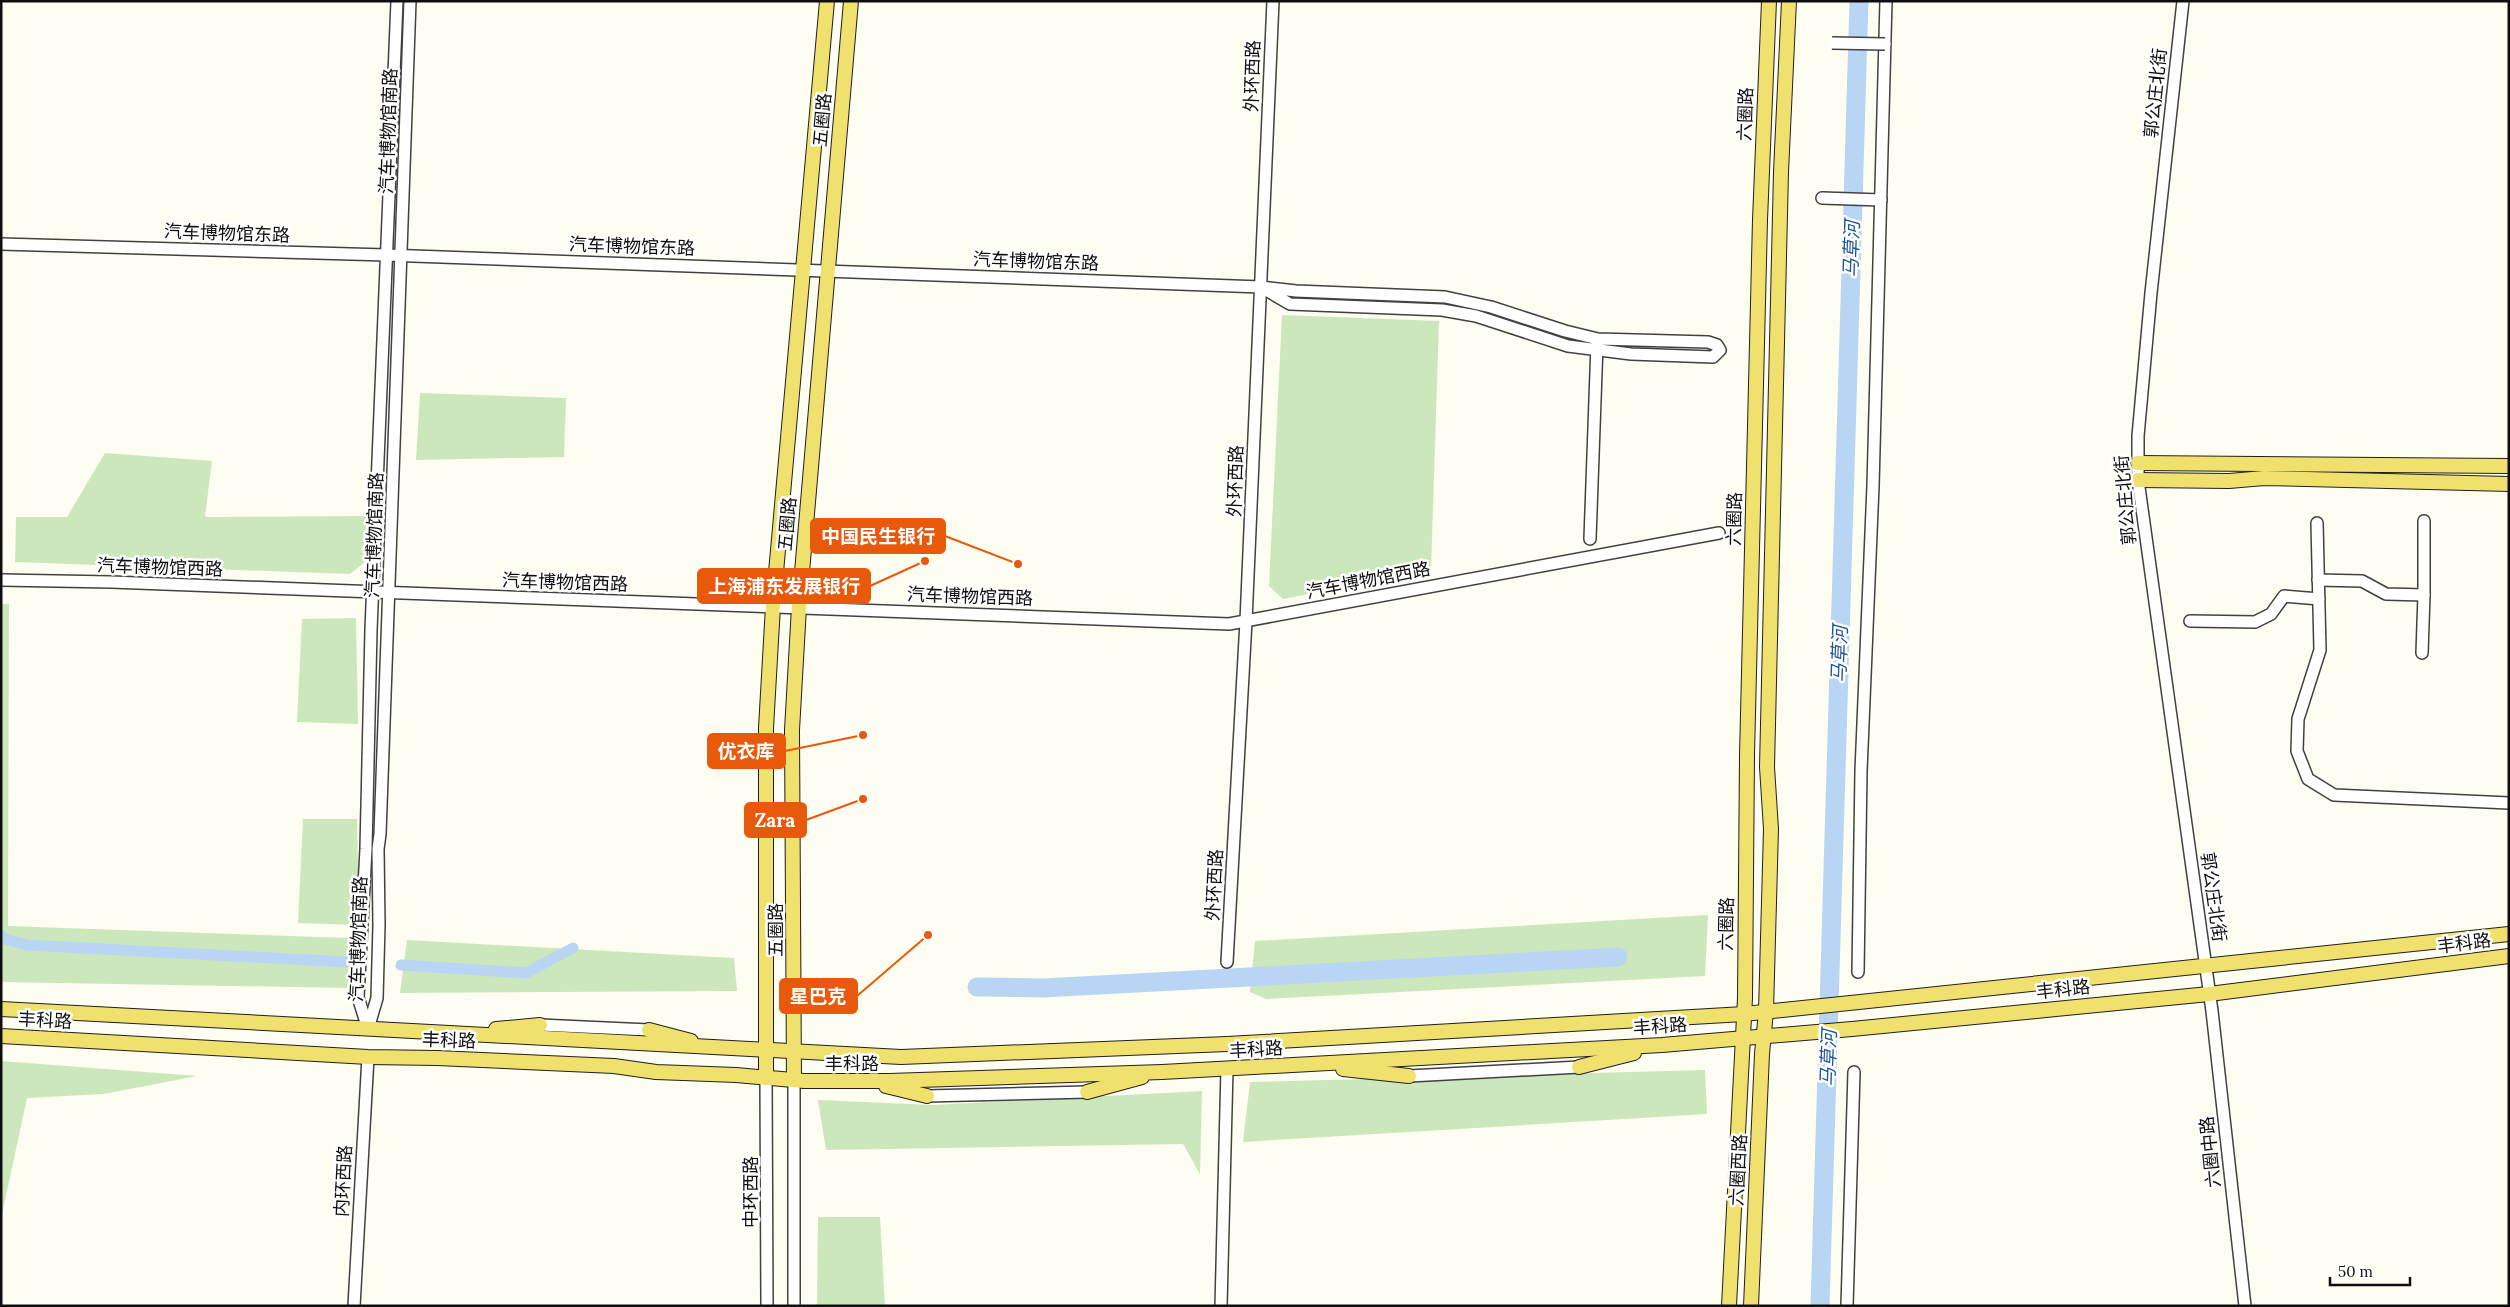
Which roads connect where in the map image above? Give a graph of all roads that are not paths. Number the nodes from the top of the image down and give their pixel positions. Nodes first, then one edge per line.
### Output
1 (396, 1) edge
2 (410, 1) edge
3 (827, 1) edge
4 (852, 1) edge
5 (1273, 1) edge
6 (1769, 1) edge
7 (1789, 1) edge
8 (1886, 1) edge
9 (2183, 1) edge
10 (1832, 43) dead end
11 (1885, 44) junction
12 (1822, 198) dead end
13 (1880, 200) junction
14 (1, 244) edge
15 (386, 255) junction
16 (401, 255) junction
17 (803, 270) junction
18 (826, 271) junction
19 (1261, 287) junction
20 (1597, 345) junction
21 (2138, 463) junction
22 (2509, 466) edge
23 (2138, 480) junction
24 (2509, 484) edge
25 (2424, 521) dead end
26 (2317, 523) dead end
27 (1719, 533) dead end
28 (1590, 539) dead end
29 (1, 580) edge
30 (2318, 580) junction
31 (373, 592) junction
32 (389, 593) junction
33 (2424, 595) junction
34 (2319, 599) junction
35 (773, 606) junction
36 (799, 607) junction
37 (1246, 621) junction
38 (2190, 621) dead end
39 (2422, 653) dead end
40 (2509, 803) edge
41 (2509, 934) edge
42 (2509, 956) edge
43 (1227, 962) dead end
44 (2206, 966) junction
45 (1858, 972) dead end
46 (2209, 994) junction
47 (1, 1009) edge
48 (1766, 1011) junction
49 (1744, 1014) junction
50 (540, 1025) joint
51 (368, 1029) junction
52 (649, 1030) joint
53 (481, 1035) junction
54 (1, 1036) edge
55 (1764, 1037) junction
56 (1742, 1039) junction
57 (1662, 1045) junction
58 (708, 1048) junction
59 (767, 1051) junction
60 (794, 1052) junction
61 (368, 1057) junction
62 (1320, 1064) junction
63 (1579, 1068) joint
64 (1227, 1069) junction
65 (1162, 1072) junction
66 (1854, 1072) dead end
67 (1409, 1076) joint
68 (766, 1078) junction
69 (794, 1080) junction
70 (868, 1082) junction
71 (1087, 1092) joint
72 (928, 1096) joint
73 (354, 1306) edge
74 (767, 1306) edge
75 (794, 1306) edge
76 (1221, 1306) edge
77 (1729, 1306) edge
78 (1751, 1306) edge
79 (1847, 1306) edge
80 (2245, 1306) edge

1 - 15 street, 汽车博物馆南路
2 - 16 street, 汽车博物馆南路
3 - 17 main road, 五圈路
4 - 18 main road, 五圈路
5 - 19 street, 外环西路
6 - 49 main road, 六圈路
7 - 48 main road
8 - 11 street
9 - 21 street, 郭公庄北街
10 - 11 street, bridge
11 - 13 street
12 - 13 street
13 - 45 street
14 - 15 street, 汽车博物馆东路
15 - 16 street, 汽车博物馆东路
15 - 31 street, 汽车博物馆南路
16 - 17 street, 汽车博物馆东路
16 - 32 street, 汽车博物馆南路
17 - 18 street, 汽车博物馆东路
17 - 35 main road, 五圈路
18 - 19 street, 汽车博物馆东路
18 - 36 main road, 五圈路
19 - 20 street
19 - 37 street, 外环西路
20 - 20 street
20 - 28 street
21 - 22 main road
21 - 23 street, 郭公庄北街
23 - 24 main road
23 - 44 street, 郭公庄北街
25 - 33 street
26 - 30 street
27 - 37 street, 汽车博物馆西路
29 - 31 street, 汽车博物馆西路
30 - 33 street
30 - 34 street
31 - 32 street, 汽车博物馆西路
31 - 51 street, 汽车博物馆南路
32 - 35 street, 汽车博物馆西路
32 - 51 street, 汽车博物馆南路
33 - 39 street
34 - 38 street
34 - 40 street
35 - 36 street, 汽车博物馆西路
35 - 59 main road, 五圈路
36 - 37 street, 汽车博物馆西路
36 - 60 main road, 五圈路
37 - 43 street, 外环西路
41 - 44 main road, 丰科路
42 - 46 main road, 丰科路
44 - 46 street, 郭公庄北街
44 - 48 main road, 丰科路
46 - 55 main road, 丰科路
46 - 80 street, 六圈中路
47 - 51 main road, 丰科路
48 - 49 main road, 丰科路
48 - 55 main road
49 - 56 main road, 六圈路
49 - 60 main road, 丰科路
50 - 52 street
50 - 53 main road
51 - 53 main road, 丰科路
52 - 58 main road
53 - 58 main road, 丰科路
54 - 61 main road, 丰科路
55 - 56 main road, 丰科路
55 - 78 main road, 六圈西路
56 - 57 main road, 丰科路
56 - 77 main road, 六圈西路
57 - 62 main road, 丰科路
57 - 63 main road
58 - 59 main road, 丰科路
59 - 60 main road, 丰科路
59 - 68 main road, 五圈路
60 - 69 main road, 五圈路
61 - 68 main road, 丰科路
61 - 73 street, 内环西路
62 - 64 main road, 丰科路
62 - 67 main road
63 - 67 street
64 - 65 main road, 丰科路
64 - 76 street
65 - 70 main road, 丰科路
65 - 71 main road
66 - 79 street
68 - 69 main road, 丰科路
68 - 74 street, 中环西路
69 - 70 main road, 丰科路
69 - 75 street
70 - 72 main road
71 - 72 street

